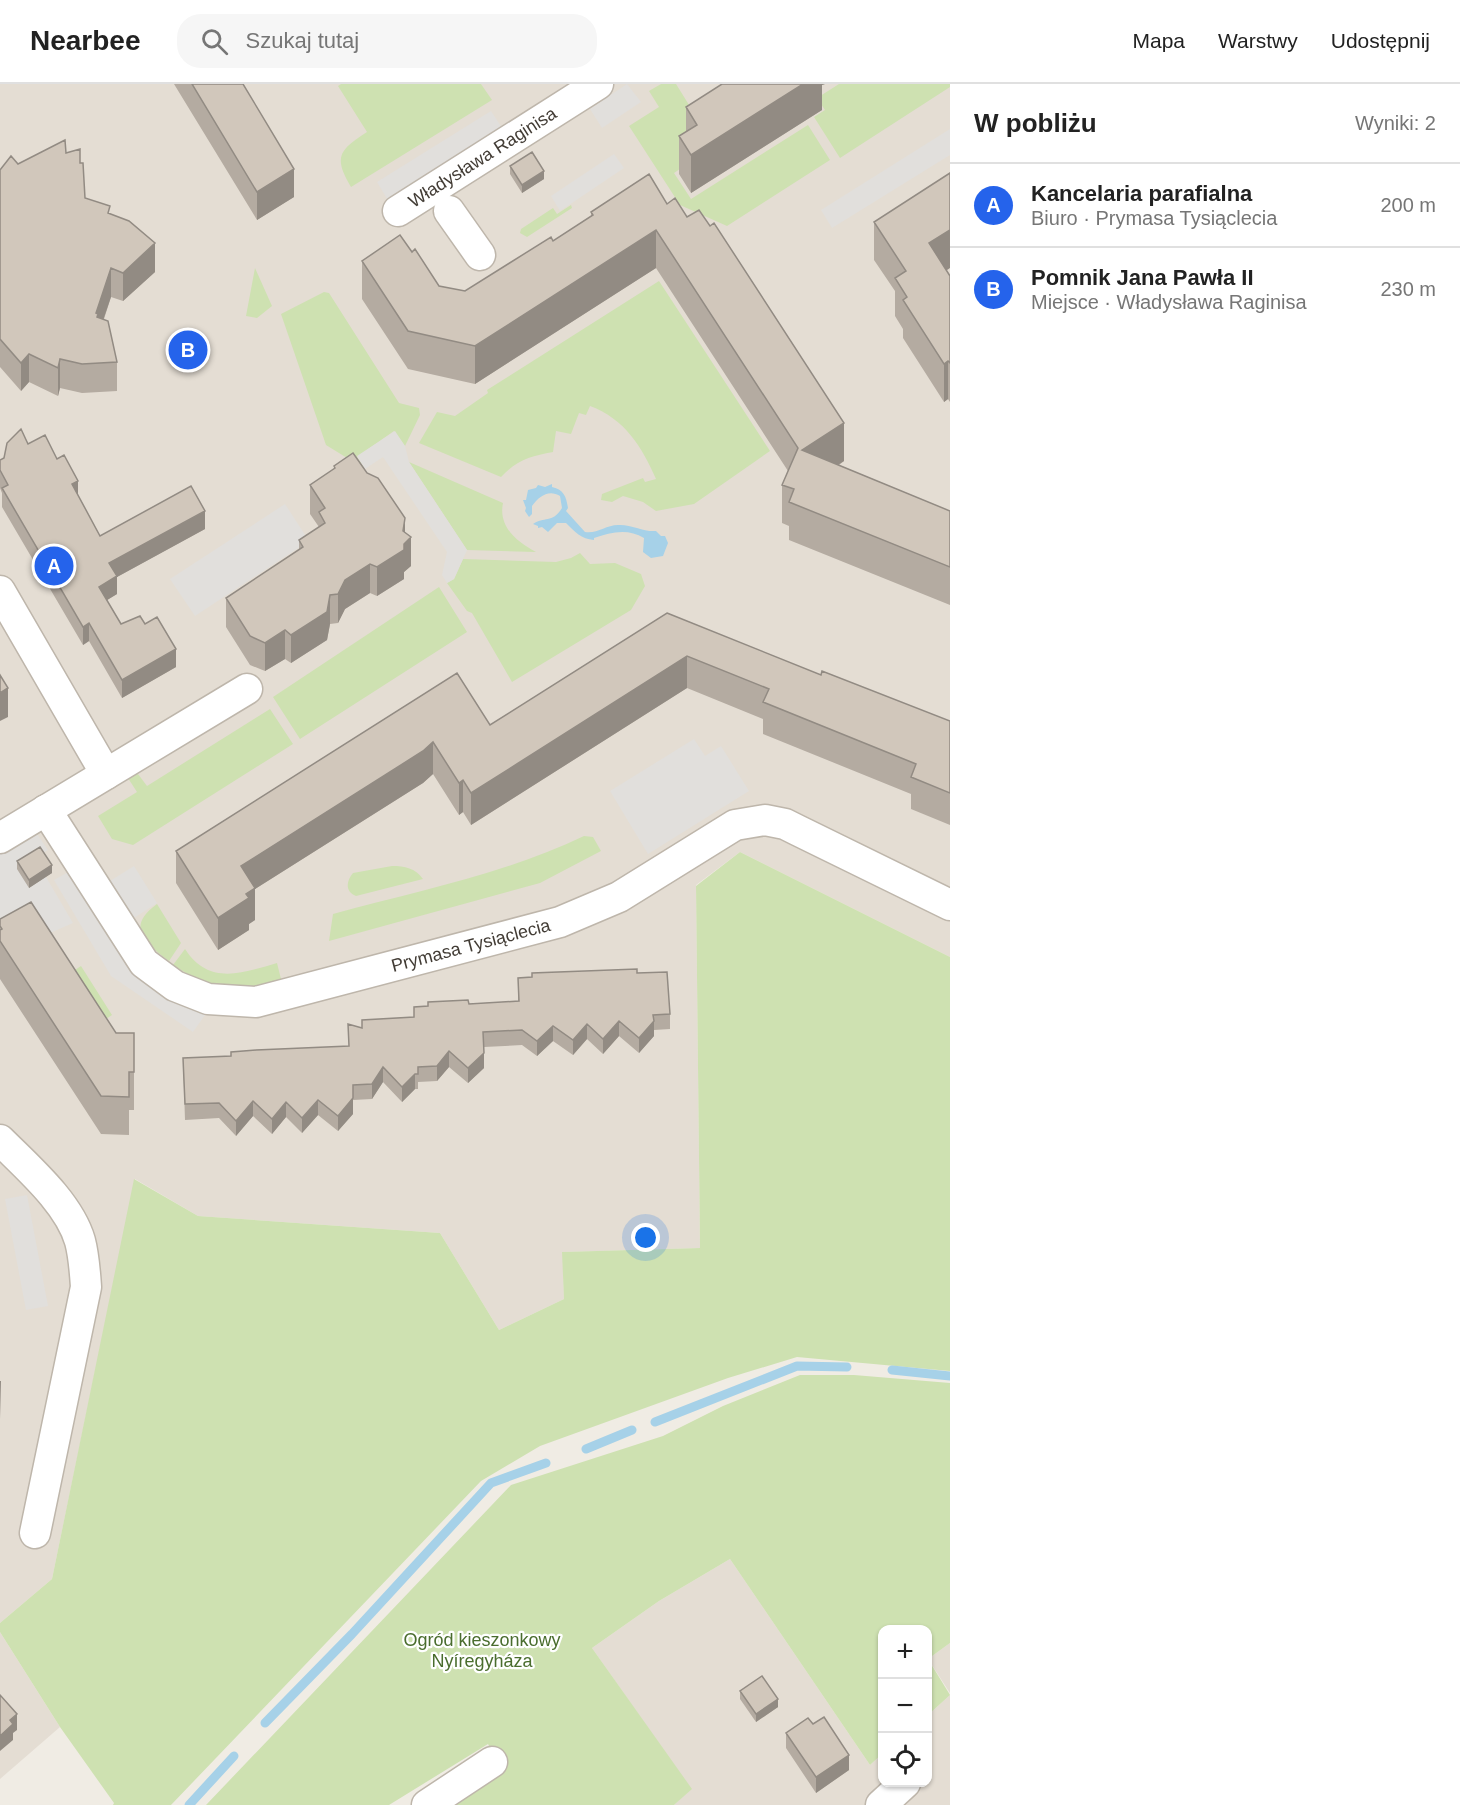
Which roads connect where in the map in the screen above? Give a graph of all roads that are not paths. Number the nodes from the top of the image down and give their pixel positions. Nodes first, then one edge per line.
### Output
1 (598, 84) edge
2 (398, 211) dead end
3 (449, 211) dead end
4 (480, 255) dead end
5 (0, 591) edge
6 (248, 689) dead end
7 (106, 774) junction
8 (46, 810) junction
9 (0, 838) edge
10 (950, 905) edge
11 (0, 1140) edge
12 (34, 1533) dead end
13 (492, 1762) dead end
14 (901, 1787) edge
15 (428, 1805) edge
16 (881, 1805) edge

1 - 2 street, Władysława Raginisa
3 - 4 street
5 - 7 street
6 - 7 street
7 - 8 street
8 - 9 street
8 - 10 street, Prymasa Tysiąclecia
11 - 12 street
13 - 15 street
14 - 16 street

